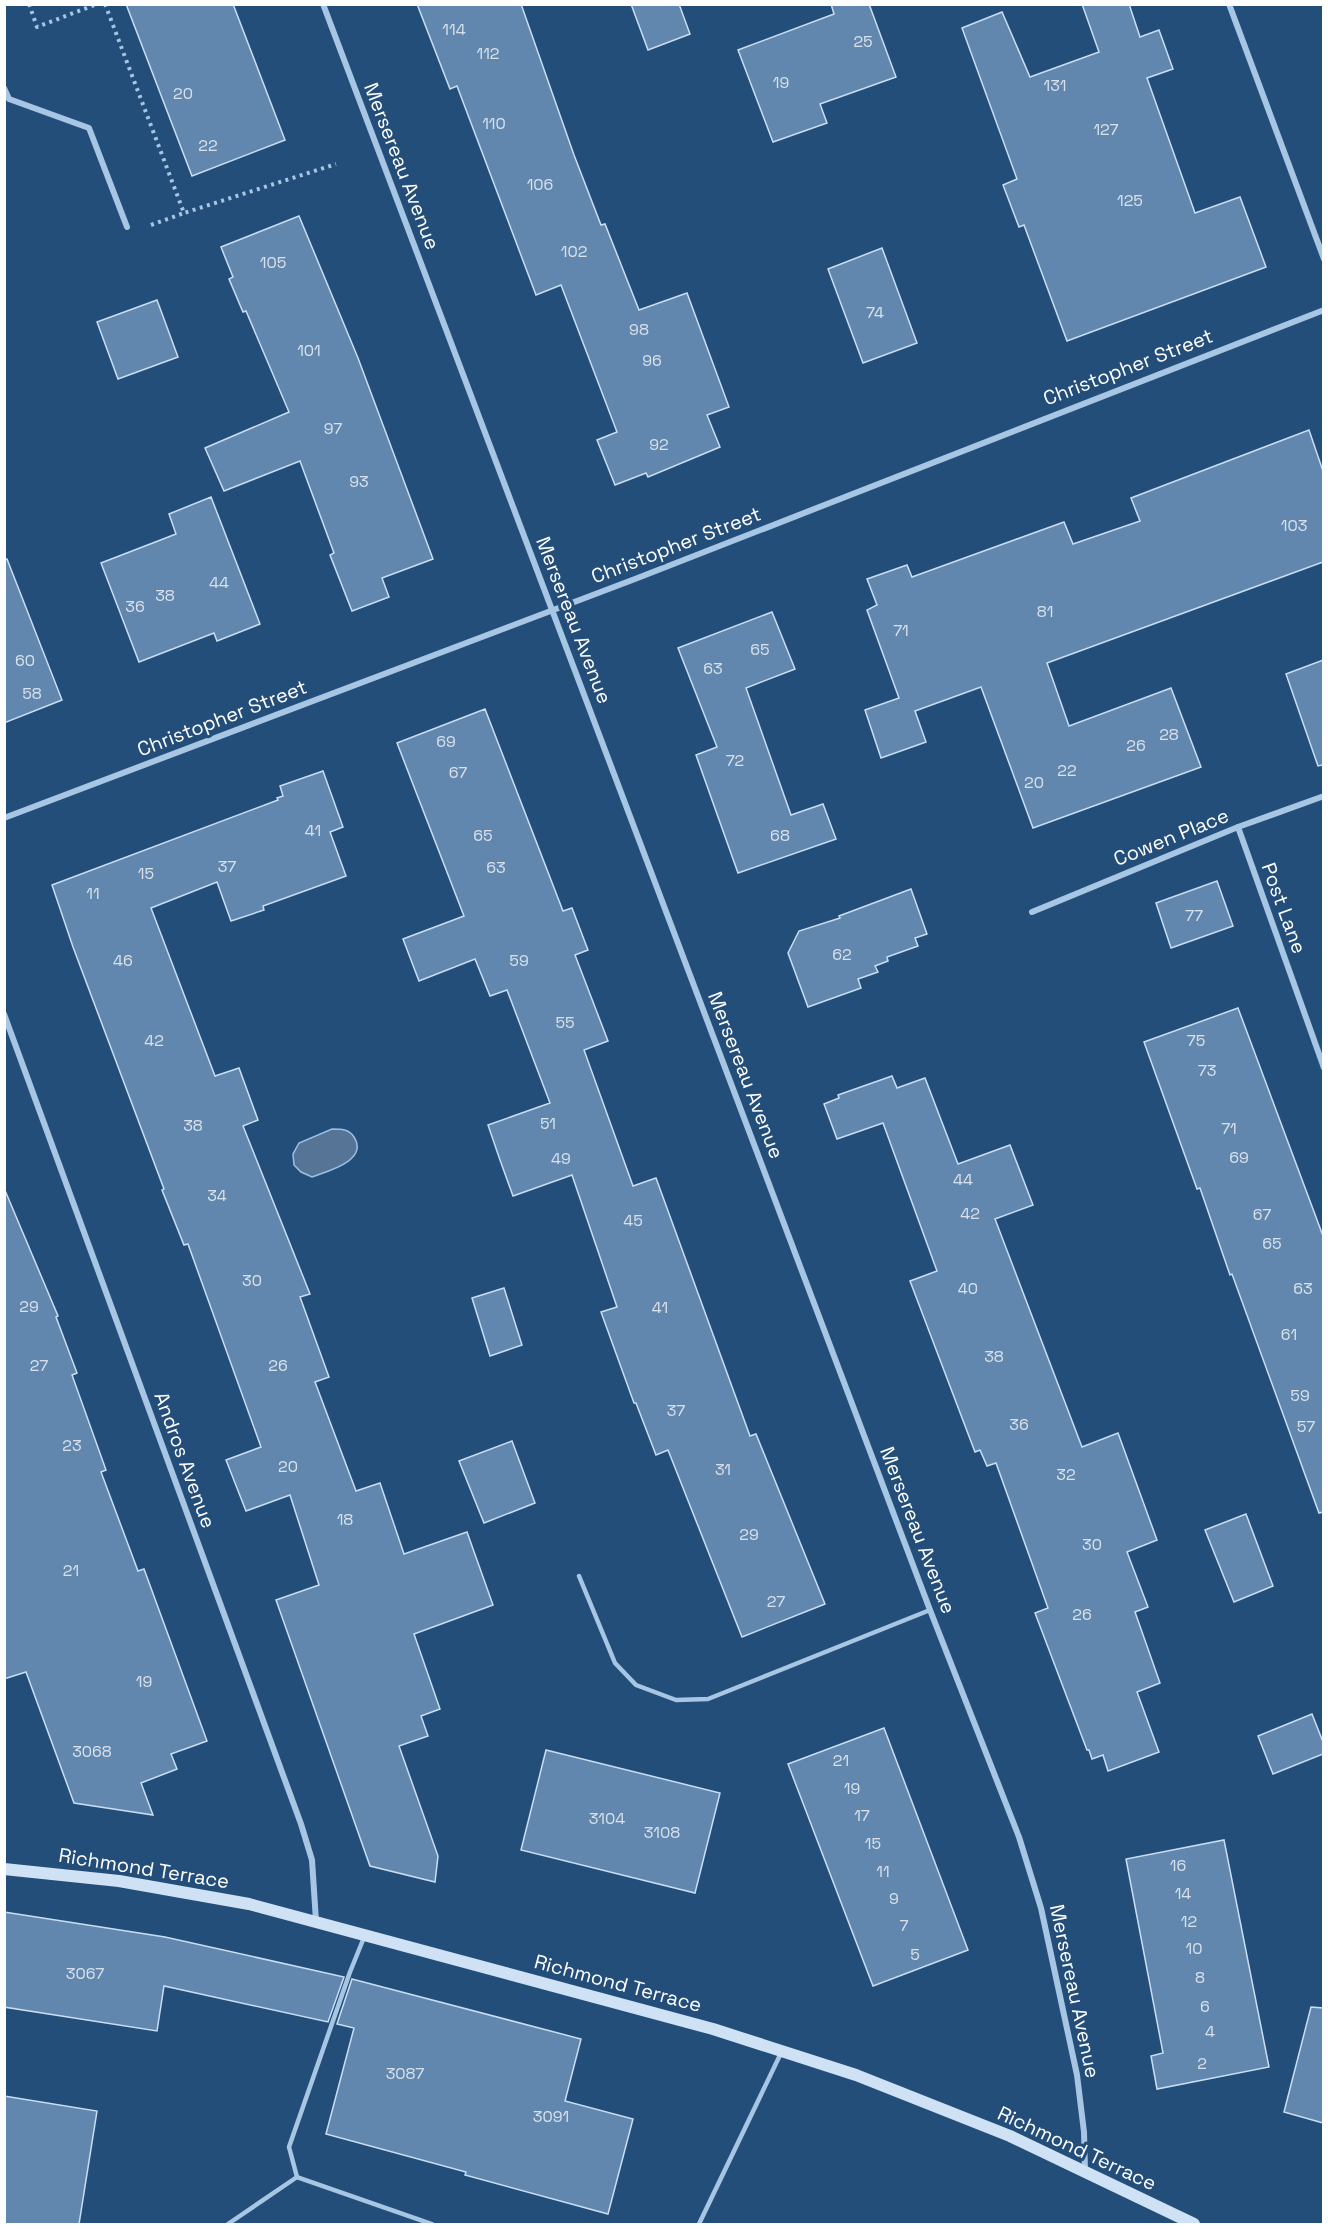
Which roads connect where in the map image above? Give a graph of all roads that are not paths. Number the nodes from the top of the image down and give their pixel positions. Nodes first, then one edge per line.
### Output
1 (323, 4) edge
2 (1229, 4) edge
3 (4, 88) edge
4 (9, 99) junction
5 (4, 106) edge
6 (127, 227) dead end
7 (1323, 260) edge
8 (1323, 310) edge
9 (553, 610) junction
10 (1323, 796) edge
11 (4, 818) edge
12 (1238, 827) junction
13 (1032, 912) dead end
14 (4, 1014) edge
15 (1323, 1068) edge
16 (579, 1576) dead end
17 (930, 1610) junction
18 (4, 1869) edge
19 (316, 1921) junction
20 (365, 1935) junction
21 (782, 2050) junction
22 (1084, 2171) junction
23 (297, 2177) junction
24 (228, 2224) edge
25 (432, 2224) edge
26 (699, 2224) edge
27 (1194, 2224) edge

1 - 9 street, Mersereau Avenue
2 - 7 street
3 - 4 street
4 - 5 street
4 - 6 street
8 - 9 street, Christopher Street
9 - 11 street, Christopher Street
9 - 17 street, Mersereau Avenue
10 - 12 street, Cowen Place
12 - 13 street, Cowen Place
12 - 15 street, Post Lane
14 - 19 street, Andros Avenue
16 - 17 lane
17 - 22 street, Mersereau Avenue
18 - 19 main road, Richmond Terrace
19 - 20 main road, Richmond Terrace
20 - 21 main road, Richmond Terrace
20 - 23 lane
21 - 22 main road, Richmond Terrace
21 - 26 lane
22 - 27 main road, Richmond Terrace
23 - 24 lane
23 - 25 lane

